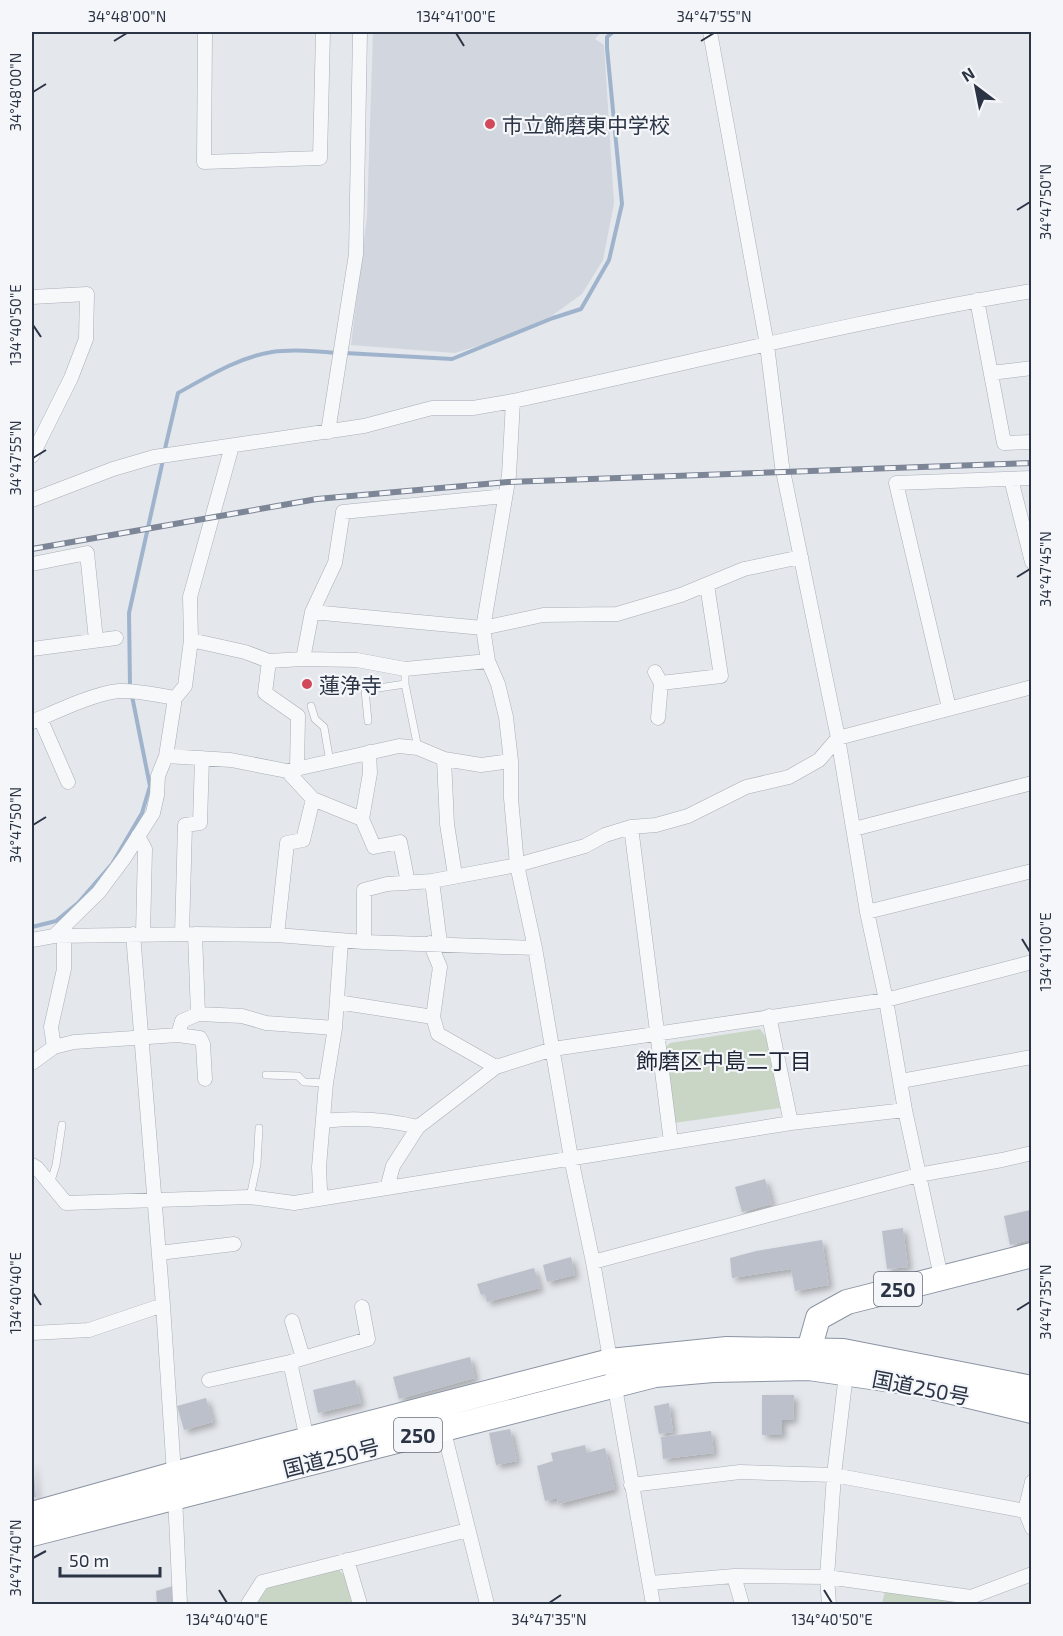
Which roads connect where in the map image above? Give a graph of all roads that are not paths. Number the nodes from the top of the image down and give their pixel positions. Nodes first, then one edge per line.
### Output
1 (205, 32) edge
2 (323, 32) edge
3 (360, 32) edge
4 (710, 32) edge
5 (1032, 291) edge
6 (32, 297) edge
7 (977, 300) junction
8 (767, 345) junction
9 (1032, 368) edge
10 (991, 373) junction
11 (513, 402) junction
12 (328, 432) junction
13 (1032, 442) edge
14 (232, 446) junction
15 (32, 456) edge
16 (1032, 478) edge
17 (1011, 479) junction
18 (505, 496) junction
19 (32, 500) edge
20 (801, 556) junction
21 (1032, 562) edge
22 (32, 564) edge
23 (707, 585) junction
24 (312, 612) junction
25 (483, 628) junction
26 (116, 638) dead end
27 (96, 640) junction
28 (191, 640) junction
29 (32, 649) edge
30 (303, 658) junction
31 (270, 661) junction
32 (488, 661) junction
33 (405, 669) junction
34 (405, 684) junction
35 (1032, 687) edge
36 (175, 698) junction
37 (311, 706) dead end
38 (949, 708) junction
39 (658, 718) dead end
40 (36, 720) edge
41 (368, 721) dead end
42 (838, 738) junction
43 (418, 748) junction
44 (369, 752) junction
45 (166, 756) junction
46 (202, 758) junction
47 (444, 759) junction
48 (511, 761) junction
49 (330, 762) junction
50 (292, 770) junction
51 (68, 782) dead end
52 (1032, 783) edge
53 (313, 800) junction
54 (362, 819) junction
55 (631, 828) junction
56 (854, 829) junction
57 (138, 836) junction
58 (517, 865) junction
59 (1032, 871) edge
60 (455, 875) junction
61 (432, 881) junction
62 (408, 883) junction
63 (867, 912) junction
64 (138, 934) junction
65 (189, 934) junction
66 (277, 935) junction
67 (59, 936) junction
68 (32, 940) edge
69 (341, 941) junction
70 (364, 942) junction
71 (435, 943) junction
72 (535, 948) junction
73 (1032, 962) edge
74 (886, 1000) junction
75 (337, 1002) junction
76 (198, 1014) junction
77 (769, 1016) junction
78 (433, 1017) junction
79 (335, 1028) junction
80 (657, 1034) junction
81 (178, 1035) junction
82 (141, 1037) junction
83 (54, 1047) junction
84 (553, 1049) junction
85 (1032, 1057) edge
86 (32, 1064) edge
87 (496, 1067) junction
88 (266, 1075) dead end
89 (205, 1079) dead end
90 (901, 1081) junction
91 (326, 1083) junction
92 (905, 1110) junction
93 (323, 1121) junction
94 (791, 1123) junction
95 (62, 1125) dead end
96 (418, 1126) junction
97 (259, 1128) dead end
98 (671, 1142) junction
99 (1032, 1153) edge
100 (571, 1158) junction
101 (32, 1165) edge
102 (918, 1175) junction
103 (50, 1184) junction
104 (387, 1188) junction
105 (250, 1197) junction
106 (323, 1198) junction
107 (155, 1199) junction
108 (234, 1244) dead end
109 (159, 1253) junction
110 (1032, 1255) edge
111 (593, 1262) junction
112 (941, 1277) junction
113 (163, 1305) junction
114 (362, 1307) dead end
115 (292, 1321) dead end
116 (32, 1333) edge
117 (809, 1359) junction
118 (296, 1360) junction
119 (612, 1373) junction
120 (846, 1374) junction
121 (209, 1380) dead end
122 (1032, 1388) edge
123 (1032, 1411) edge
124 (443, 1428) junction
125 (307, 1440) junction
126 (834, 1475) junction
127 (1032, 1482) edge
128 (632, 1485) junction
129 (174, 1486) junction
130 (1025, 1511) junction
131 (32, 1514) edge
132 (1032, 1528) edge
133 (468, 1530) junction
134 (32, 1534) edge
135 (347, 1560) junction
136 (1032, 1574) edge
137 (734, 1576) junction
138 (826, 1577) junction
139 (650, 1583) junction
140 (972, 1601) edge
141 (180, 1605) edge
142 (248, 1605) edge
143 (360, 1605) edge
144 (487, 1605) edge
145 (653, 1605) edge
146 (742, 1605) edge
147 (829, 1605) edge

1 - 2 street
3 - 12 street
4 - 8 street
5 - 7 street
6 - 15 street
7 - 8 street
7 - 10 street
8 - 11 street
8 - 20 street
9 - 10 street
10 - 13 street
11 - 12 street
11 - 18 street
12 - 14 street
14 - 19 street
14 - 28 street
16 - 17 street
17 - 21 street
17 - 38 street
18 - 24 street
18 - 25 street
20 - 23 street
20 - 42 street
22 - 27 street
23 - 25 street
23 - 39 street
24 - 25 street
24 - 30 street
25 - 32 street
26 - 27 street
27 - 29 street
28 - 31 street
28 - 36 street
30 - 31 street
30 - 33 street
31 - 50 street
32 - 33 street
32 - 48 street
33 - 34 lane
34 - 41 lane
34 - 43 lane
35 - 38 street
36 - 40 street
36 - 45 street
37 - 49 lane
38 - 42 street
40 - 51 street
42 - 55 street
42 - 56 street
43 - 44 street
43 - 47 street
44 - 49 street
44 - 54 street
45 - 46 street
45 - 57 street
46 - 50 street
46 - 65 street
47 - 48 street
47 - 60 street
48 - 58 street
49 - 50 street
50 - 53 street
52 - 56 street
53 - 54 street
53 - 66 street
54 - 62 street
55 - 58 street
55 - 80 street
56 - 63 street
57 - 64 street
57 - 67 street
58 - 60 street
58 - 72 street
59 - 63 street
60 - 61 street
61 - 62 street
61 - 71 street
62 - 70 street
63 - 74 street
64 - 65 street
64 - 67 street
64 - 82 street
65 - 66 street
65 - 76 street
66 - 69 street
67 - 68 street
67 - 83 street
69 - 70 street
69 - 75 street
70 - 71 street
71 - 72 street
71 - 78 street
72 - 84 street
73 - 74 street
74 - 77 street
74 - 90 street
75 - 78 street
75 - 79 street
76 - 79 street
76 - 81 street
77 - 80 street
77 - 94 street
78 - 87 street
79 - 91 street
80 - 84 street
80 - 98 street
81 - 82 street
81 - 89 street
82 - 83 street
82 - 107 street
83 - 86 street
84 - 87 street
84 - 100 street
85 - 90 street
87 - 96 street
88 - 91 lane
90 - 92 street
91 - 93 street
92 - 94 street
92 - 102 street
93 - 96 street
93 - 106 street
94 - 98 street
95 - 103 lane
96 - 104 street
97 - 105 lane
98 - 100 street
99 - 102 street
100 - 104 street
100 - 111 street
101 - 103 street
102 - 111 street
102 - 112 street
103 - 107 street
104 - 106 street
105 - 106 street
105 - 107 street
107 - 109 street
108 - 109 street
109 - 113 street
110 - 112 highway, 250
111 - 119 street
112 - 117 highway, 250
113 - 116 street
113 - 129 street
114 - 118 street
115 - 118 street
117 - 119 highway, 国道250号 / 250
117 - 120 highway, 国道250号 / 250
117 - 122 highway, 国道250号 / 250
118 - 121 street
118 - 125 street
119 - 124 highway, 国道250号 / 250
119 - 125 highway, 国道250号 / 250
119 - 128 street
120 - 123 highway, 国道250号 / 250
120 - 126 street
124 - 129 highway, 国道250号 / 250
124 - 133 street
125 - 129 highway, 国道250号 / 250
126 - 128 street
126 - 130 street
126 - 138 street
127 - 130 street
128 - 139 street
129 - 131 highway, 国道250号 / 250
129 - 134 highway, 国道250号 / 250
129 - 141 street
130 - 132 street
133 - 135 street
133 - 144 street
135 - 142 street
135 - 143 street
136 - 140 street
137 - 138 street
137 - 139 street
137 - 146 street
138 - 140 street
138 - 147 street
139 - 145 street

